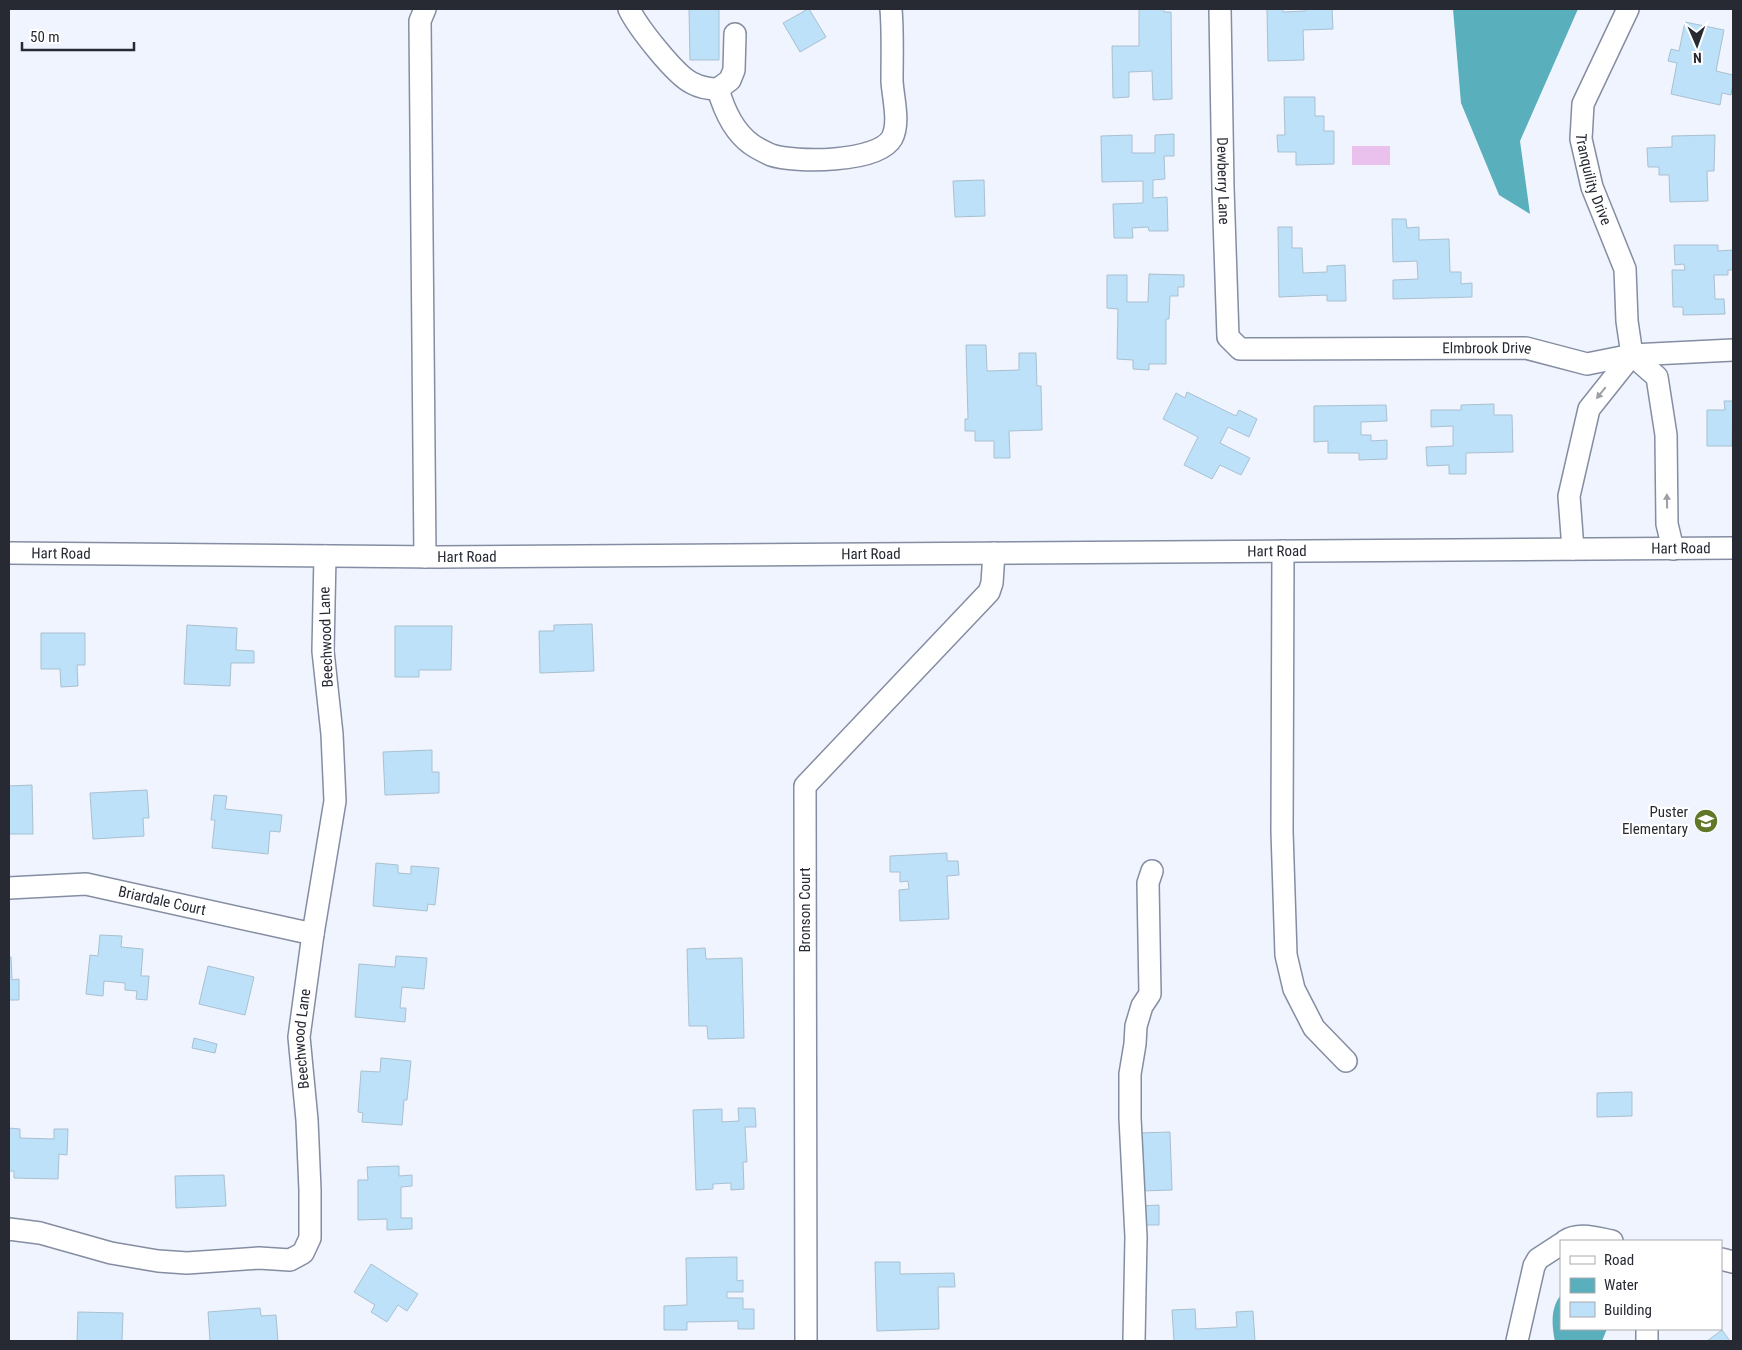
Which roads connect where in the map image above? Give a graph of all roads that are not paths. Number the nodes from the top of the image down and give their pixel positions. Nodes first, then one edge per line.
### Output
1 (425, 9) edge
2 (629, 9) edge
3 (891, 9) edge
4 (1220, 9) edge
5 (1628, 9) edge
6 (735, 34) dead end
7 (718, 89) junction
8 (1240, 349) joint
9 (1733, 350) edge
10 (1632, 356) junction
11 (1733, 548) edge
12 (1573, 549) junction
13 (1672, 549) junction
14 (1283, 551) junction
15 (994, 553) junction
16 (9, 554) edge
17 (325, 556) junction
18 (425, 557) junction
19 (1152, 871) dead end
20 (9, 888) edge
21 (313, 934) junction
22 (1346, 1061) dead end
23 (9, 1229) edge
24 (1566, 1240) edge
25 (1608, 1240) edge
26 (1560, 1245) edge
27 (806, 1341) edge
28 (1134, 1341) edge
29 (1517, 1341) edge

1 - 18 street
2 - 7 street
3 - 7 street
4 - 8 street, Dewberry Lane
5 - 10 street, Tranquility Drive
6 - 7 street
8 - 10 street, Elmbrook Drive
9 - 10 street, Elmbrook Drive
10 -> 12 street
13 -> 10 street
11 - 13 street, Hart Road
12 - 13 street, Hart Road
12 - 14 street, Hart Road
14 - 15 street, Hart Road
14 - 22 street
15 - 18 street, Hart Road
15 - 27 street, Bronson Court
16 - 17 street, Hart Road
17 - 18 street, Hart Road
17 - 21 street, Beechwood Lane
19 - 28 street
20 - 21 street, Briardale Court
21 - 23 street, Beechwood Lane
24 - 25 street
26 - 29 street

